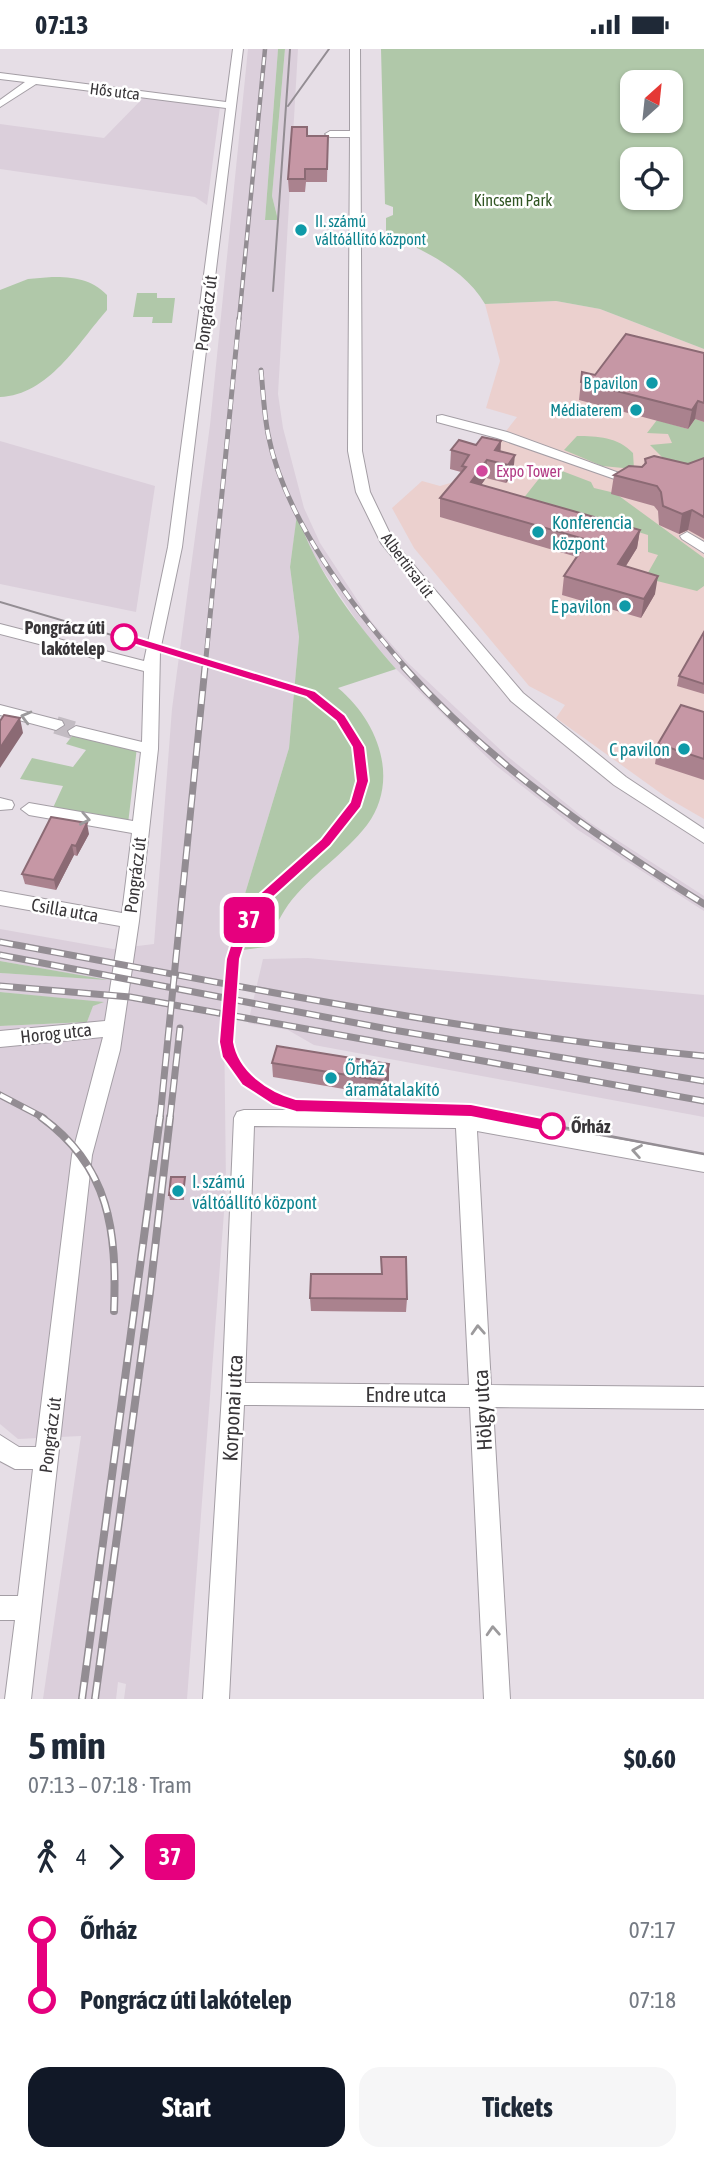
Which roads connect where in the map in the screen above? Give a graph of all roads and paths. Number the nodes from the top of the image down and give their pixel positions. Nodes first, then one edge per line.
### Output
1 (238, 49) edge
2 (355, 49) edge
3 (0, 76) edge
4 (35, 81) junction
5 (0, 104) edge
6 (231, 106) junction
7 (330, 134) edge
8 (356, 134) junction
9 (442, 419) dead end
10 (634, 481) edge
11 (687, 536) dead end
12 (704, 549) edge
13 (0, 629) edge
14 (151, 668) junction
15 (0, 710) edge
16 (54, 724) tunnel mouth
17 (76, 731) tunnel mouth
18 (150, 749) junction
19 (29, 809) dead end
20 (141, 828) junction
21 (704, 837) edge
22 (0, 898) edge
23 (130, 921) junction
24 (112, 1028) junction
25 (0, 1039) edge
26 (466, 1121) junction
27 (704, 1163) edge
28 (233, 1394) junction
29 (481, 1395) junction
30 (704, 1398) edge
31 (0, 1446) edge
32 (48, 1458) junction
33 (0, 1608) edge
34 (30, 1608) junction
35 (18, 1699) edge
36 (216, 1699) edge
37 (497, 1699) edge

1 - 6 street, Pongrácz út
2 - 8 street, Albertirsai út
3 - 4 street, Hős utca
4 - 5 street
4 - 6 street, Hős utca
6 - 14 street, Pongrácz út
7 - 8 street
8 - 21 street, Albertirsai út
9 - 10 street
11 - 12 street
13 - 14 street
14 - 18 street, Pongrácz út
16 -> 15 street
17 - 18 street
18 - 20 street, Pongrácz út
19 -> 20 street
20 - 23 street, Pongrácz út
22 - 23 street, Csilla utca
23 - 24 street, Pongrácz út
24 - 25 street, Horog utca
24 - 32 street, Pongrácz út
27 -> 26 street
26 - 28 street, Korponai utca
29 -> 26 street, Hölgy utca
28 - 29 street, Endre utca
28 - 36 street, Korponai utca
29 - 30 street, Endre utca
37 -> 29 street, Hölgy utca
31 - 32 street
32 - 34 street, Pongrácz út
33 - 34 street
34 - 35 street, Pongrácz út

